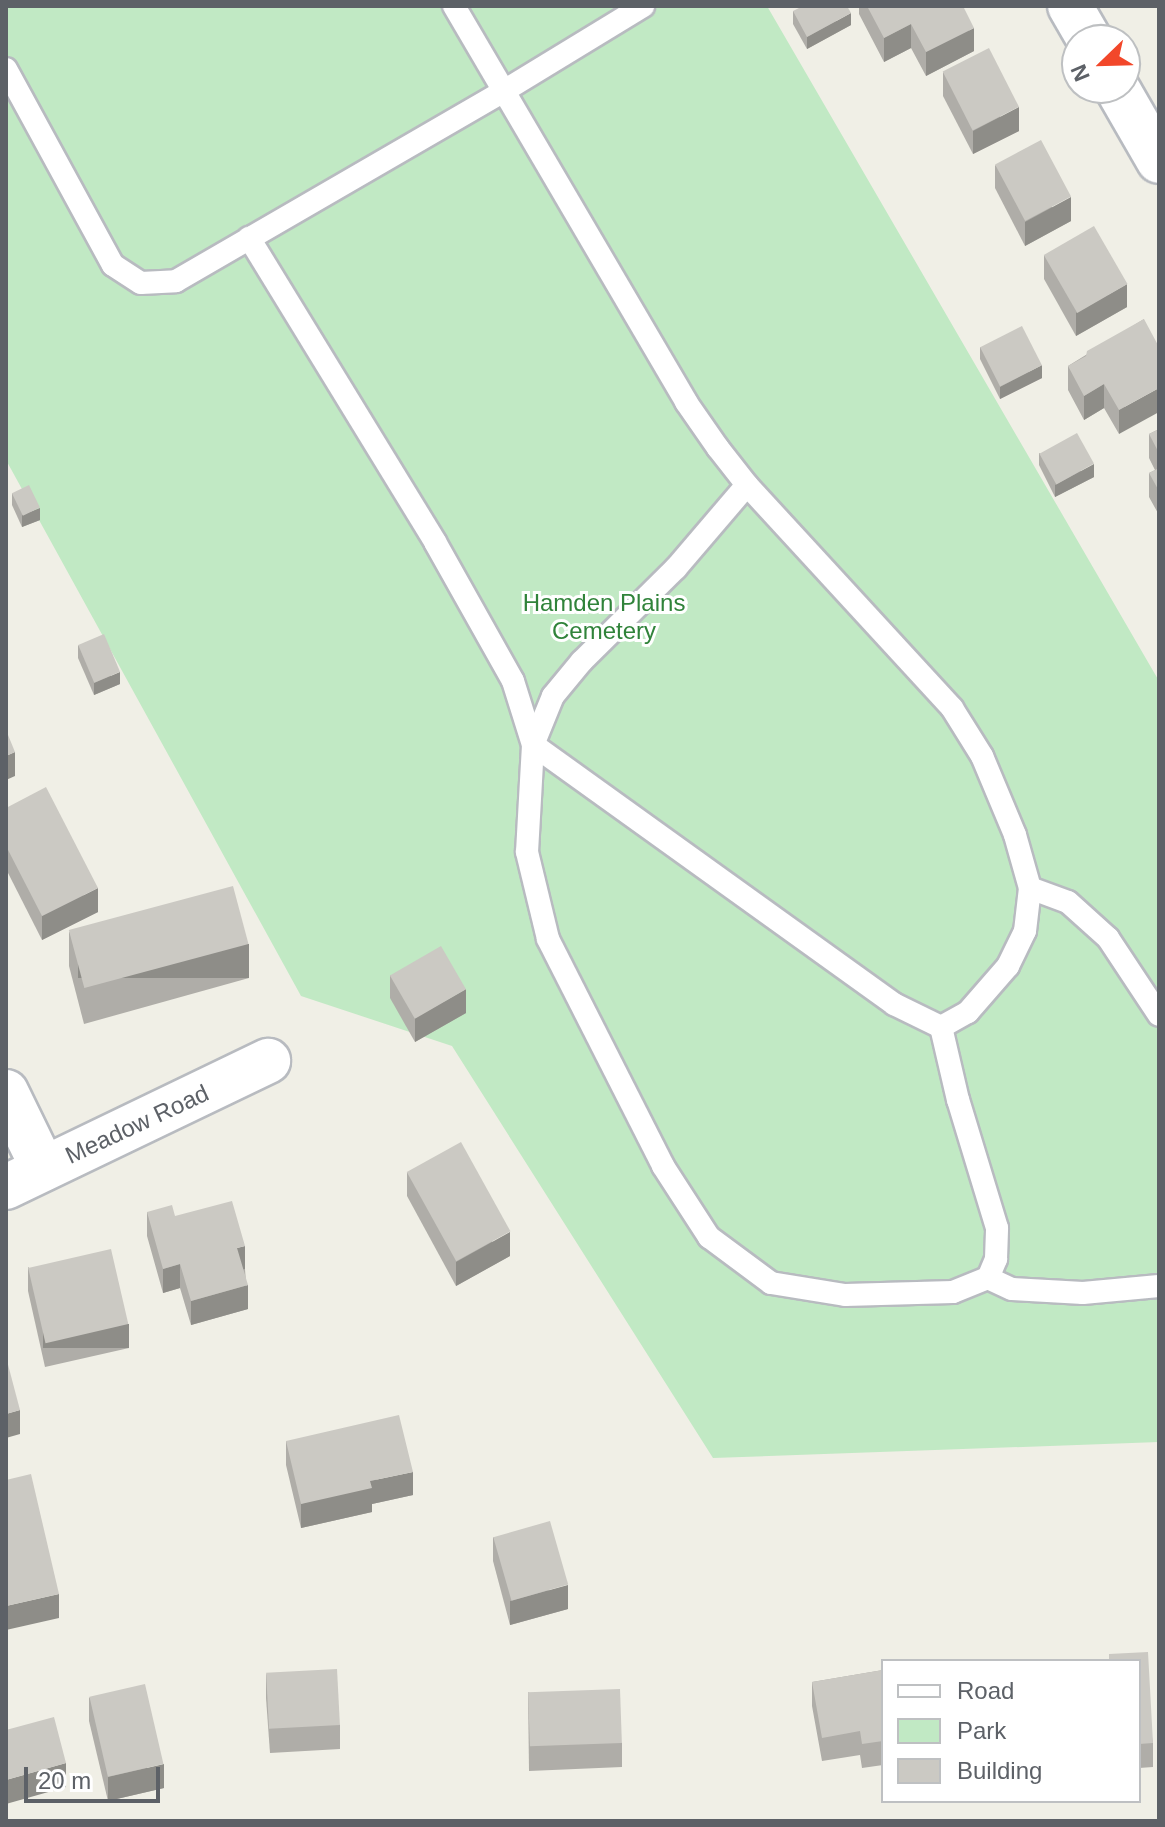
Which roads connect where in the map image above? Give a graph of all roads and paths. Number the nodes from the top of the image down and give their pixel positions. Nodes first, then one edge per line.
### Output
1 (454, 6) edge
2 (643, 6) edge
3 (1070, 6) edge
4 (1081, 24) edge
5 (6, 69) edge
6 (504, 91) junction
7 (1126, 104) edge
8 (1159, 161) edge
9 (249, 238) junction
10 (747, 485) junction
11 (533, 745) junction
12 (1030, 888) junction
13 (1159, 1015) edge
14 (941, 1027) junction
15 (268, 1061) dead end
16 (6, 1092) edge
17 (25, 1177) edge
18 (988, 1278) junction
19 (1159, 1286) edge

1 - 6 lane
2 - 6 lane
3 - 4 street
5 - 9 lane
6 - 9 lane
6 - 10 lane
7 - 8 street
9 - 11 lane
10 - 11 lane
10 - 12 lane
11 - 14 lane
11 - 18 lane
12 - 13 lane
12 - 14 lane
14 - 18 lane
15 - 17 street, Meadow Road
16 - 17 street
18 - 19 lane

